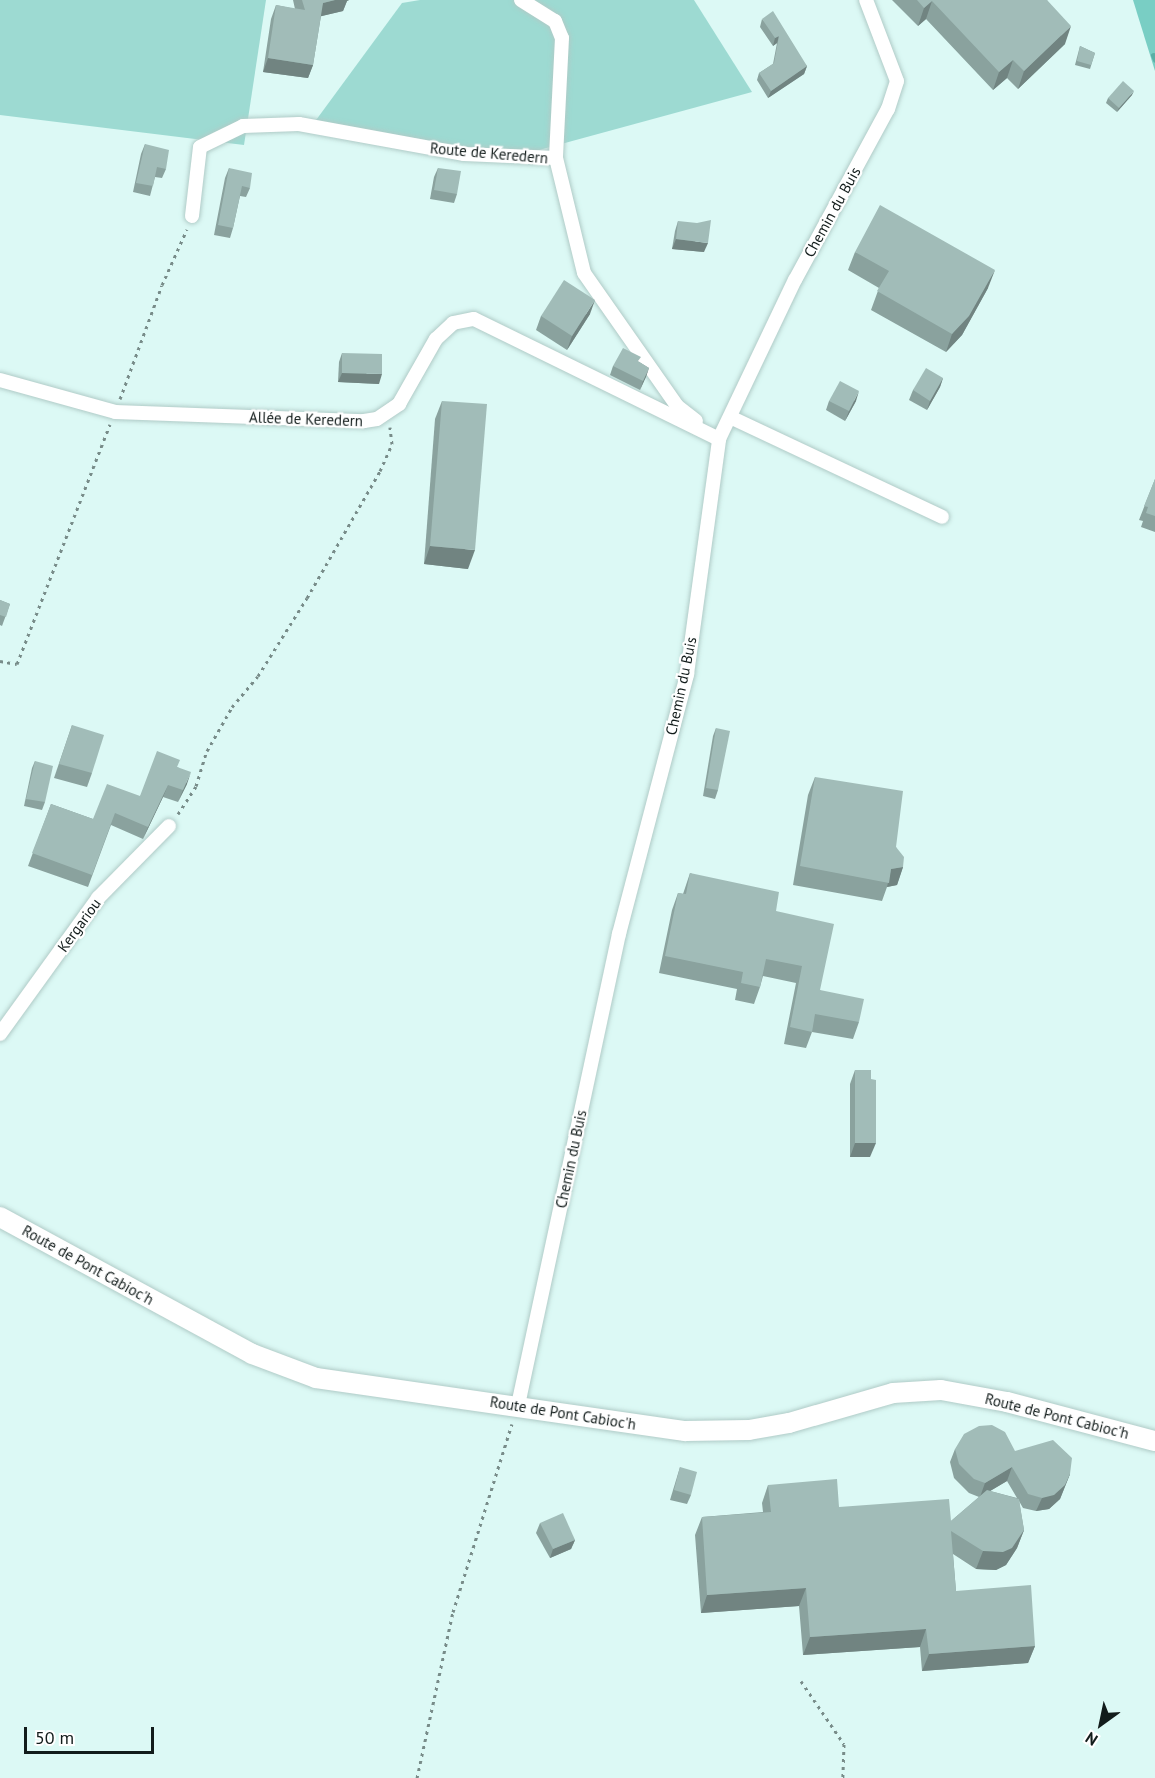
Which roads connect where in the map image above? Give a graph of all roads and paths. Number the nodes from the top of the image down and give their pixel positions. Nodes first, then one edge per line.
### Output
1 (521, 0) edge
2 (866, 0) edge
3 (556, 158) junction
4 (192, 216) joint
5 (0, 380) edge
6 (115, 412) junction
7 (389, 413) junction
8 (732, 418) junction
9 (719, 439) junction
10 (942, 517) dead end
11 (0, 661) edge
12 (169, 826) joint
13 (0, 1034) edge
14 (0, 1217) edge
15 (518, 1405) junction
16 (1155, 1441) edge
17 (801, 1681) dead end
18 (417, 1778) edge
19 (843, 1778) edge

1 - 3 street
2 - 8 street, Chemin du Buis
3 - 4 street, Route de Keredern
3 - 9 street, Route de Keredern
4 - 6 path
5 - 6 street, Allée de Keredern
6 - 7 street, Allée de Keredern
6 - 11 path
7 - 9 street
7 - 12 path
8 - 9 street, Chemin du Buis
8 - 10 street
9 - 15 street, Chemin du Buis
12 - 13 street, Kergariou
14 - 15 street, Route de Pont Cabioc'h
15 - 16 street, Route de Pont Cabioc'h
15 - 18 path
17 - 19 path

